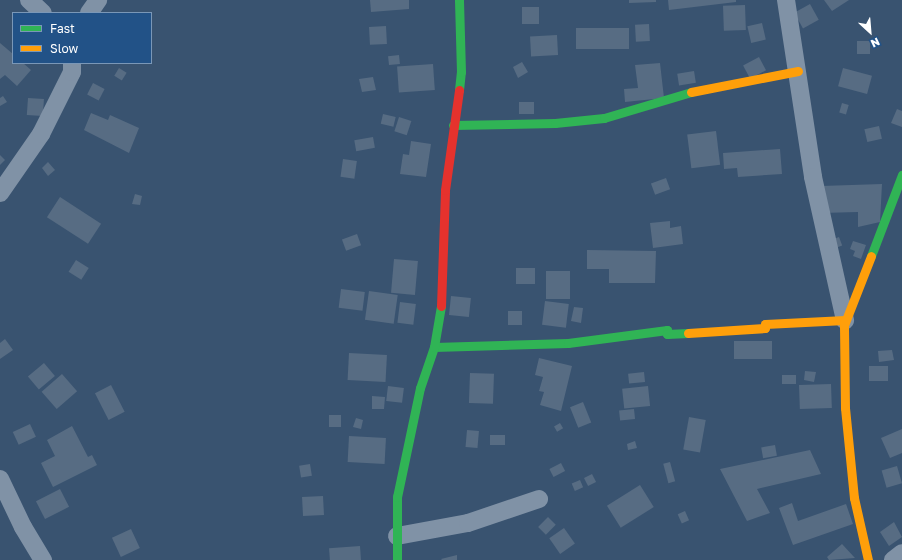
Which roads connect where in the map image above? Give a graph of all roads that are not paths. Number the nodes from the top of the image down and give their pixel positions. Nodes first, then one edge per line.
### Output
1 (29, 0) edge
2 (98, 0) edge
3 (459, 0) edge
4 (786, 0) edge
5 (42, 12) edge
6 (90, 12) edge
7 (72, 64) edge
8 (798, 71) junction
9 (453, 124) junction
10 (902, 175) edge
11 (0, 193) edge
12 (844, 323) junction
13 (434, 347) junction
14 (0, 479) edge
15 (539, 499) dead end
16 (397, 536) junction
17 (902, 553) edge
18 (41, 559) edge
19 (397, 560) edge
20 (868, 560) edge
21 (893, 560) edge

1 - 5 street
2 - 6 street
3 - 9 street
4 - 8 street
7 - 11 street
8 - 9 street
8 - 12 street
9 - 13 street
10 - 12 street
12 - 13 street
12 - 20 street
13 - 16 street
14 - 18 street
15 - 16 street
16 - 19 street
17 - 21 street

